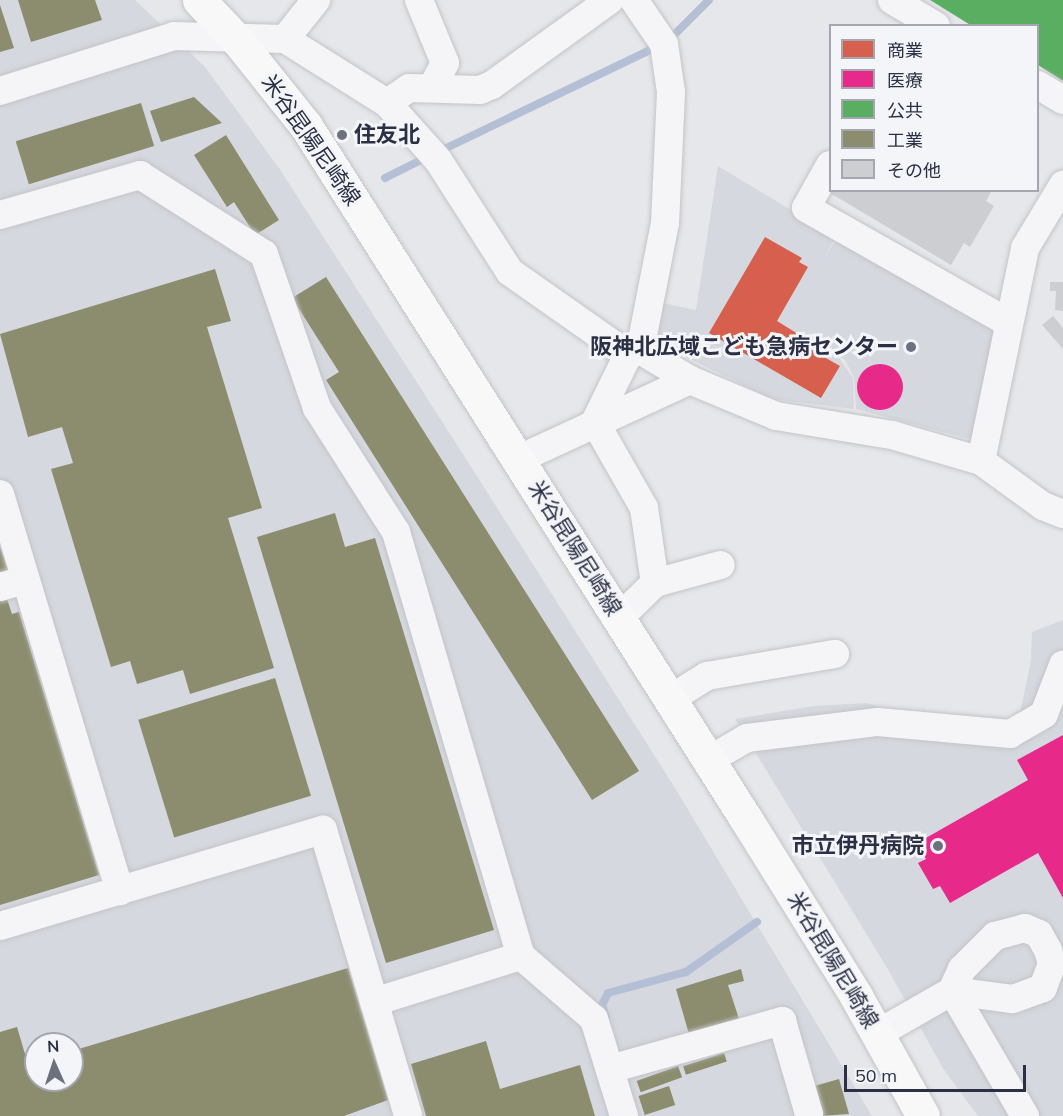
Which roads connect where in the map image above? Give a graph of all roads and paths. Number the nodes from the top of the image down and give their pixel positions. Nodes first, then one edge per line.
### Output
1 (316, 0) edge
2 (419, 0) edge
3 (610, 0) edge
4 (634, 0) edge
5 (892, 0) edge
6 (212, 5) edge
7 (932, 24) edge
8 (285, 39) junction
9 (238, 41) junction
10 (1039, 86) edge
11 (432, 87) junction
12 (0, 91) edge
13 (1063, 100) edge
14 (387, 103) junction
15 (829, 168) edge
16 (1063, 185) edge
17 (0, 215) edge
18 (1009, 323) junction
19 (634, 353) junction
20 (690, 380) junction
21 (595, 422) junction
22 (519, 459) junction
23 (981, 461) junction
24 (0, 494) edge
25 (1063, 514) edge
26 (721, 565) dead end
27 (655, 583) junction
28 (13, 584) edge
29 (619, 618) junction
30 (835, 654) dead end
31 (1063, 666) edge
32 (670, 699) junction
33 (709, 760) junction
34 (120, 891) junction
35 (0, 926) edge
36 (521, 956) junction
37 (374, 1002) junction
38 (877, 1034) junction
39 (609, 1069) junction
40 (809, 1114) dead end
41 (408, 1116) edge
42 (624, 1116) edge
43 (923, 1116) edge
44 (1025, 1116) edge

1 - 8 street
2 - 11 street
3 - 11 street
4 - 19 street
5 - 7 street
6 - 9 main road, 米谷昆陽尼崎線
8 - 9 street
8 - 14 street
9 - 12 street
9 - 22 main road, 米谷昆陽尼崎線
10 - 13 street
11 - 14 street
14 - 19 street
15 - 18 street
16 - 18 street
17 - 36 street
18 - 23 street
19 - 20 street
19 - 21 street
20 - 21 street
20 - 23 street
21 - 22 street
21 - 27 street
22 - 29 main road, 米谷昆陽尼崎線
23 - 25 street
24 - 28 street
26 - 27 street
27 - 29 street
28 - 34 street
29 - 32 main road, 米谷昆陽尼崎線
30 - 32 street
31 - 33 street
32 - 33 main road, 米谷昆陽尼崎線
33 - 38 main road, 米谷昆陽尼崎線
34 - 35 street
34 - 37 street
36 - 37 street
36 - 39 street
37 - 41 street
38 - 43 main road, 米谷昆陽尼崎線
38 - 44 street
39 - 40 street
39 - 42 street

